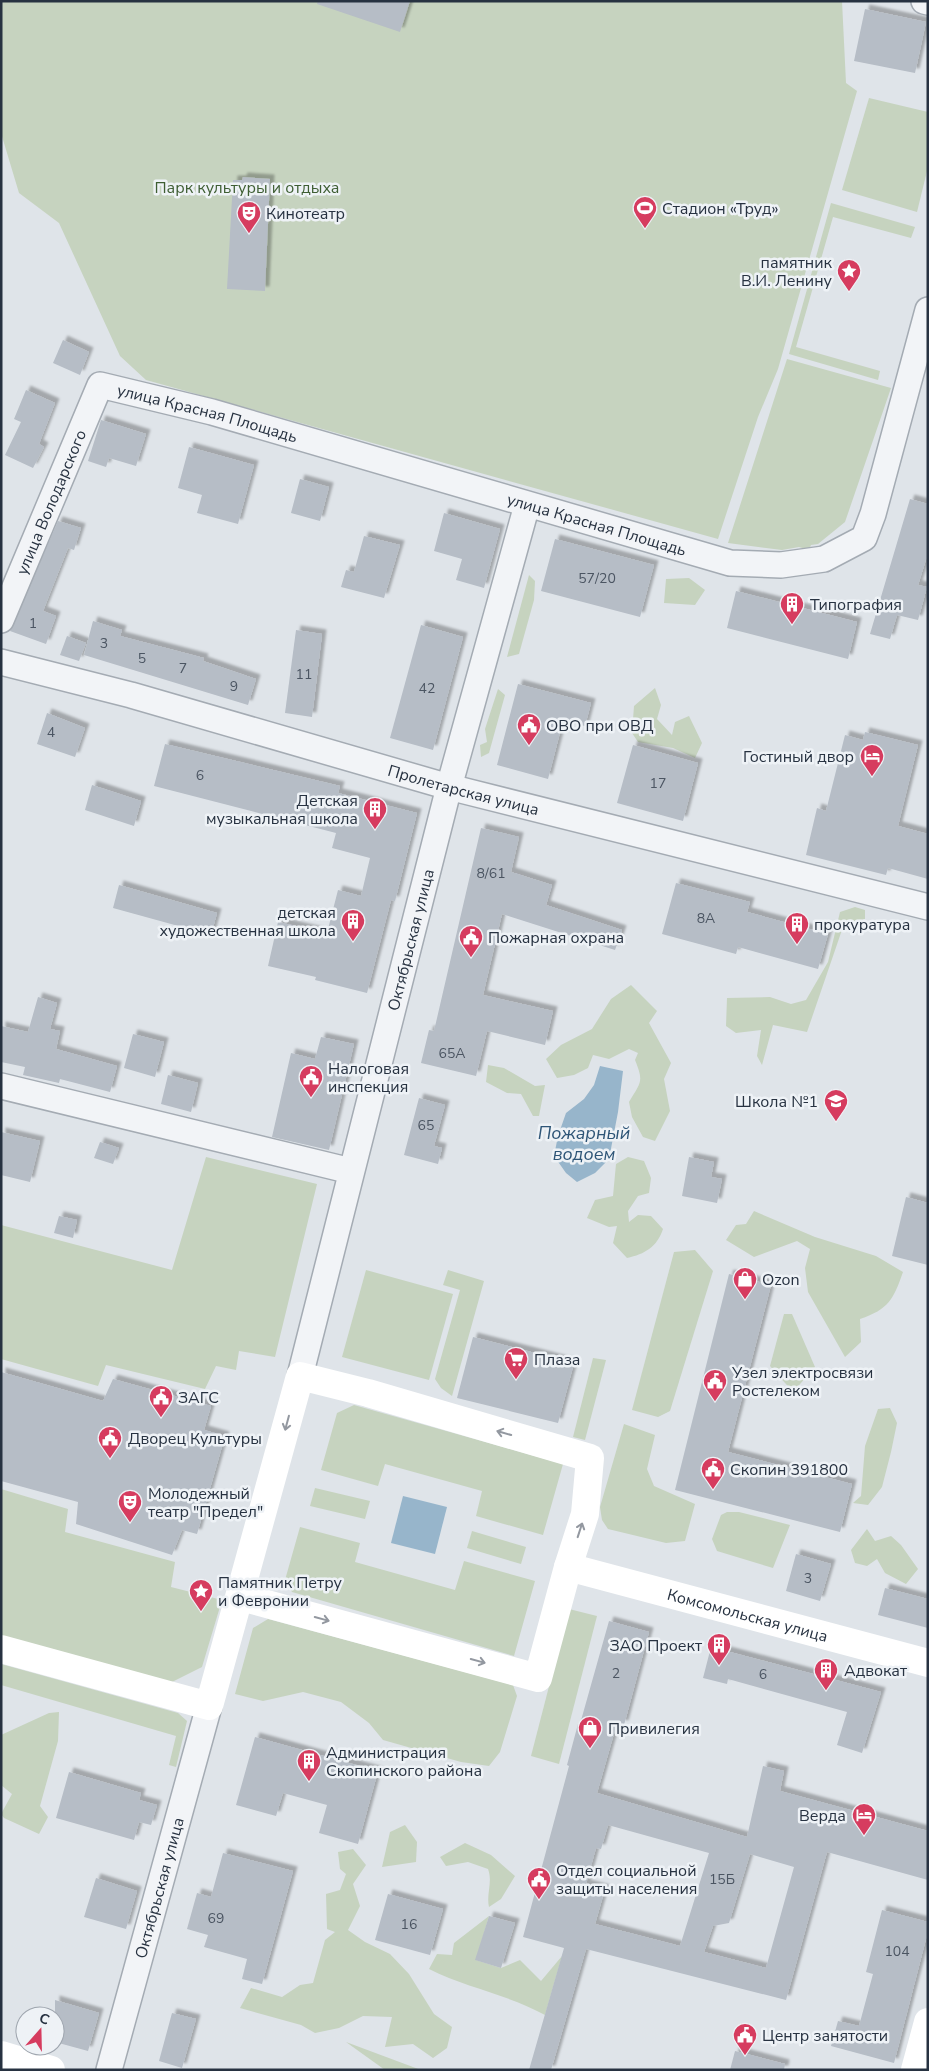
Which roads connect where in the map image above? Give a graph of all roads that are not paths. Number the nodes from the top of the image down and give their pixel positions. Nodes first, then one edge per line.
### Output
1 (928, 311) edge
2 (100, 384) joint
3 (527, 504) junction
4 (1, 620) edge
5 (1, 662) edge
6 (449, 787) junction
7 (928, 908) edge
8 (1, 1086) edge
9 (351, 1171) junction
10 (300, 1376) junction
11 (568, 1567) junction
12 (241, 1597) junction
13 (1, 1649) edge
14 (928, 1663) edge
15 (209, 1706) junction
16 (928, 2022) edge
17 (1, 2055) edge
18 (51, 2070) edge
19 (109, 2070) edge
20 (916, 2070) edge

1 - 3 street, улица Красная Площадь
2 - 3 street, улица Красная Площадь
2 - 4 street, улица Володарского
3 - 6 street, Октябрьская улица
5 - 6 street, Пролетарская улица
6 - 7 street, Пролетарская улица
6 - 9 street, Октябрьская улица
8 - 9 street
9 - 10 street, Октябрьская улица
11 -> 10 street
10 -> 12 street
12 -> 11 street
11 - 14 street, Комсомольская улица
12 - 15 street
13 - 15 street
15 - 19 street, Октябрьская улица
16 - 20 street
17 - 18 street

